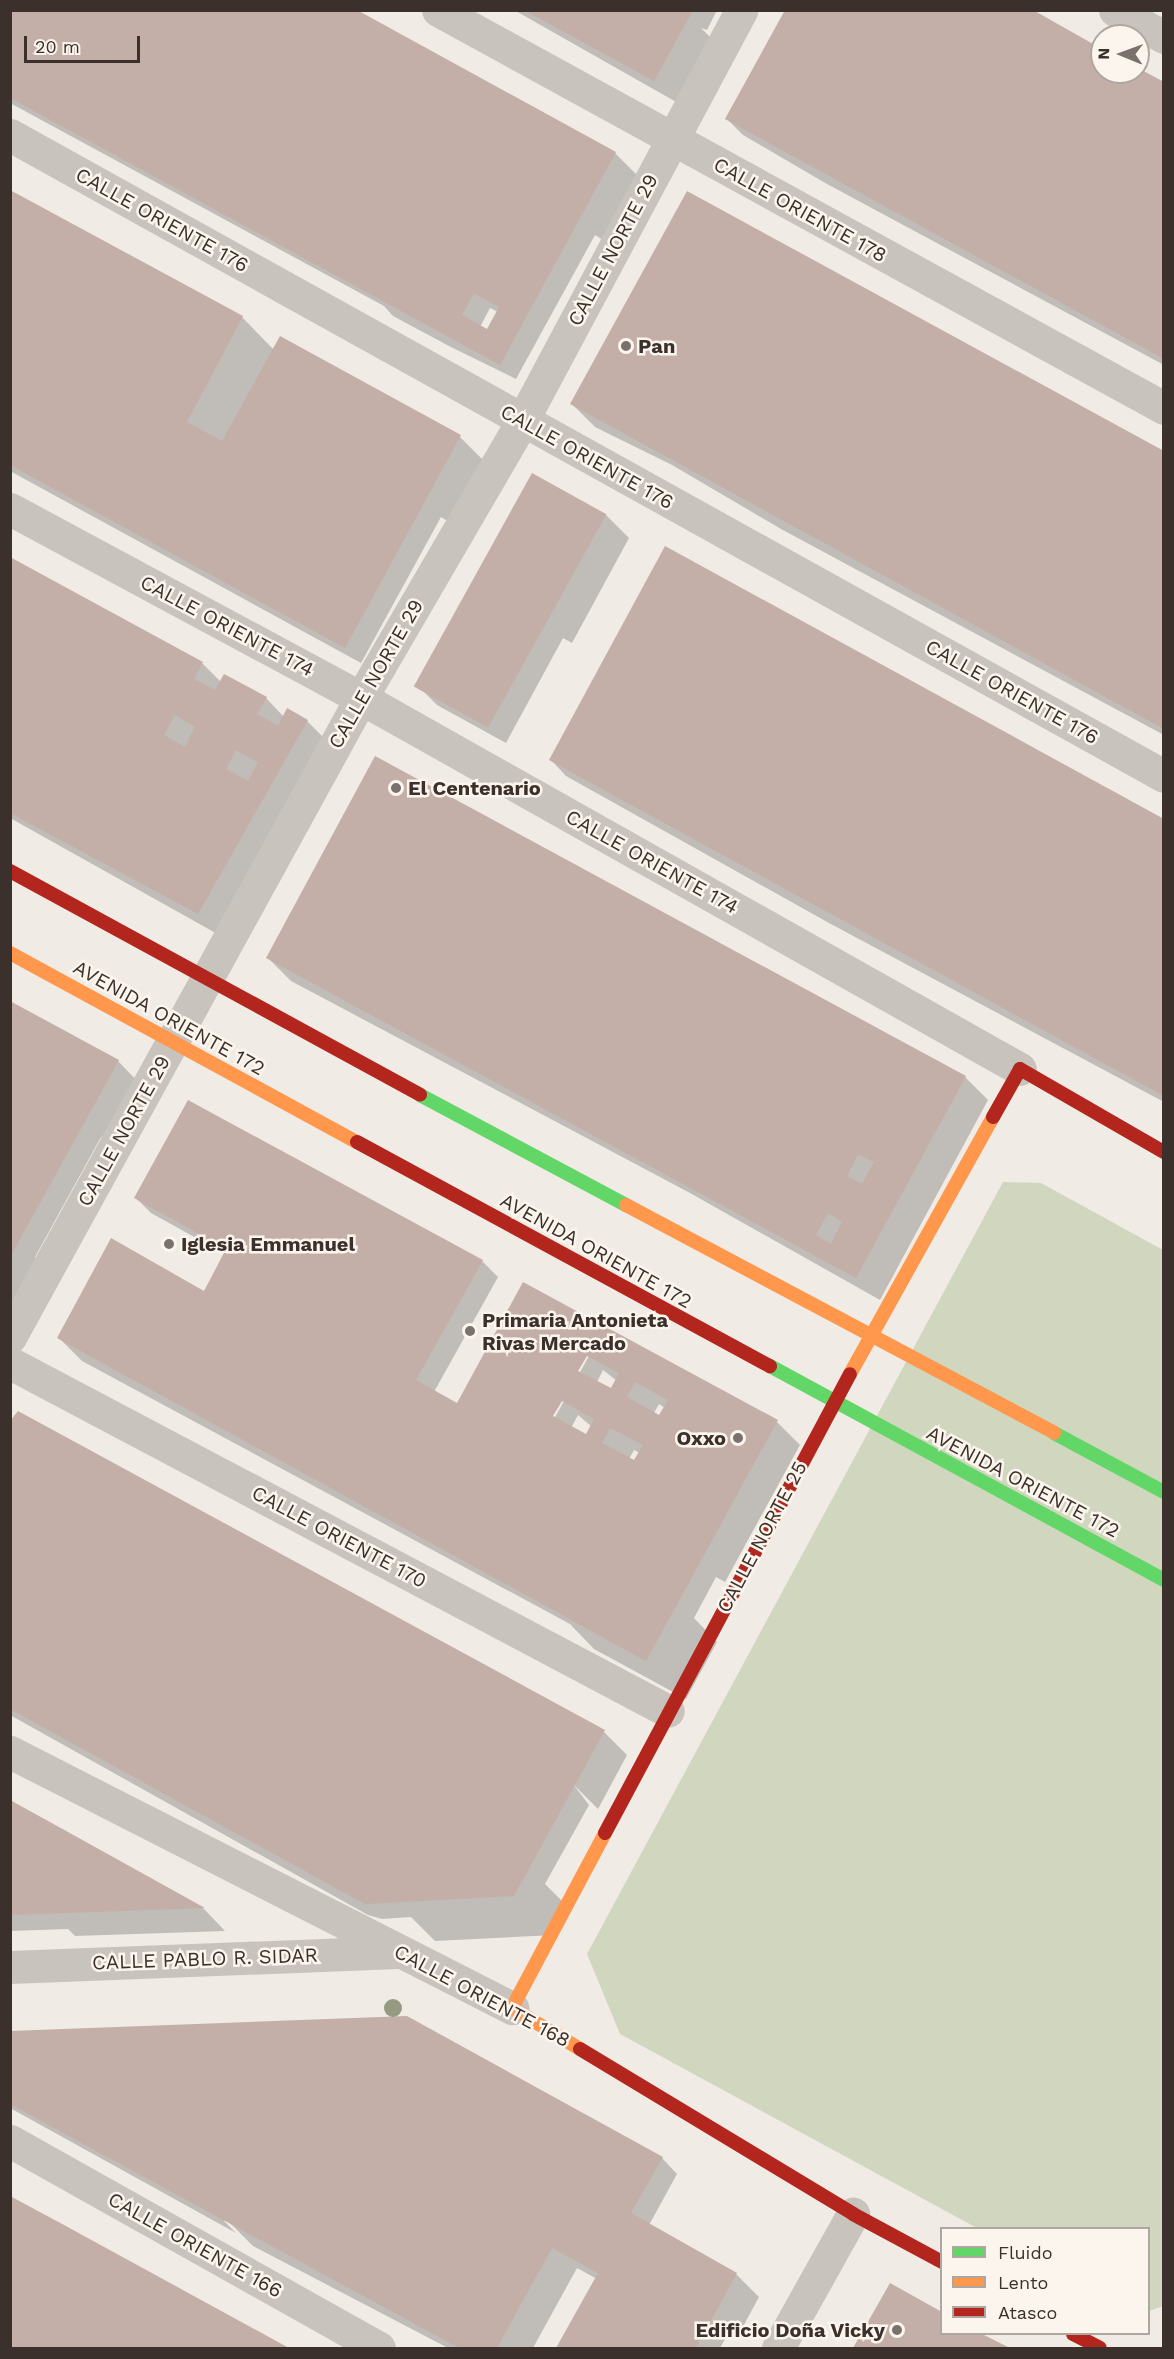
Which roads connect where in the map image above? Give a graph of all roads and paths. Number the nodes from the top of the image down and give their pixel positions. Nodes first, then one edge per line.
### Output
1 (438, 10) edge
2 (741, 10) edge
3 (1115, 10) edge
4 (1164, 37) edge
5 (10, 135) edge
6 (672, 140) junction
7 (1164, 408) edge
8 (522, 421) junction
9 (10, 509) edge
10 (361, 698) junction
11 (1164, 776) edge
12 (10, 871) edge
13 (10, 953) edge
14 (207, 981) junction
15 (173, 1042) junction
16 (1020, 1069) junction
17 (1164, 1152) edge
18 (871, 1337) junction
19 (10, 1338) edge
20 (10, 1363) edge
21 (834, 1403) junction
22 (1164, 1492) edge
23 (1164, 1580) edge
24 (668, 1711) junction
25 (10, 1752) edge
26 (399, 1952) junction
27 (10, 1967) edge
28 (512, 2008) junction
29 (10, 2141) edge
30 (853, 2214) junction
31 (940, 2261) edge
32 (1075, 2335) edge
33 (379, 2349) edge
34 (778, 2349) edge
35 (1100, 2349) edge

1 - 6 street, CALLE ORIENTE 178
2 - 6 street, CALLE NORTE 29
3 - 4 street
5 - 8 street, CALLE ORIENTE 176
6 - 7 street, CALLE ORIENTE 178
6 - 8 street, CALLE NORTE 29
8 - 10 street, CALLE NORTE 29
8 - 11 street, CALLE ORIENTE 176
9 - 10 street, CALLE ORIENTE 174
10 - 14 street, CALLE NORTE 29
10 - 16 street, CALLE ORIENTE 174
12 - 14 street
13 - 15 street, AVENIDA ORIENTE 172
14 - 15 street, CALLE NORTE 29
14 - 18 street
15 - 19 street, CALLE NORTE 29
15 - 21 street, AVENIDA ORIENTE 172
16 - 17 street, CALLE ORIENTE 174
16 - 18 street, CALLE NORTE 25
18 - 21 street, CALLE NORTE 25
18 - 22 street
20 - 24 street, CALLE ORIENTE 170
21 - 23 street, AVENIDA ORIENTE 172
21 - 24 street, CALLE NORTE 25
24 - 28 street, CALLE NORTE 25
25 - 26 street, CALLE ORIENTE 168
26 - 27 street, CALLE PABLO R. SIDAR
26 - 28 street, CALLE ORIENTE 168
28 - 30 street, CALLE ORIENTE 168
29 - 33 street, CALLE ORIENTE 166
30 - 31 street, CALLE ORIENTE 168
30 - 34 street
32 - 35 street

